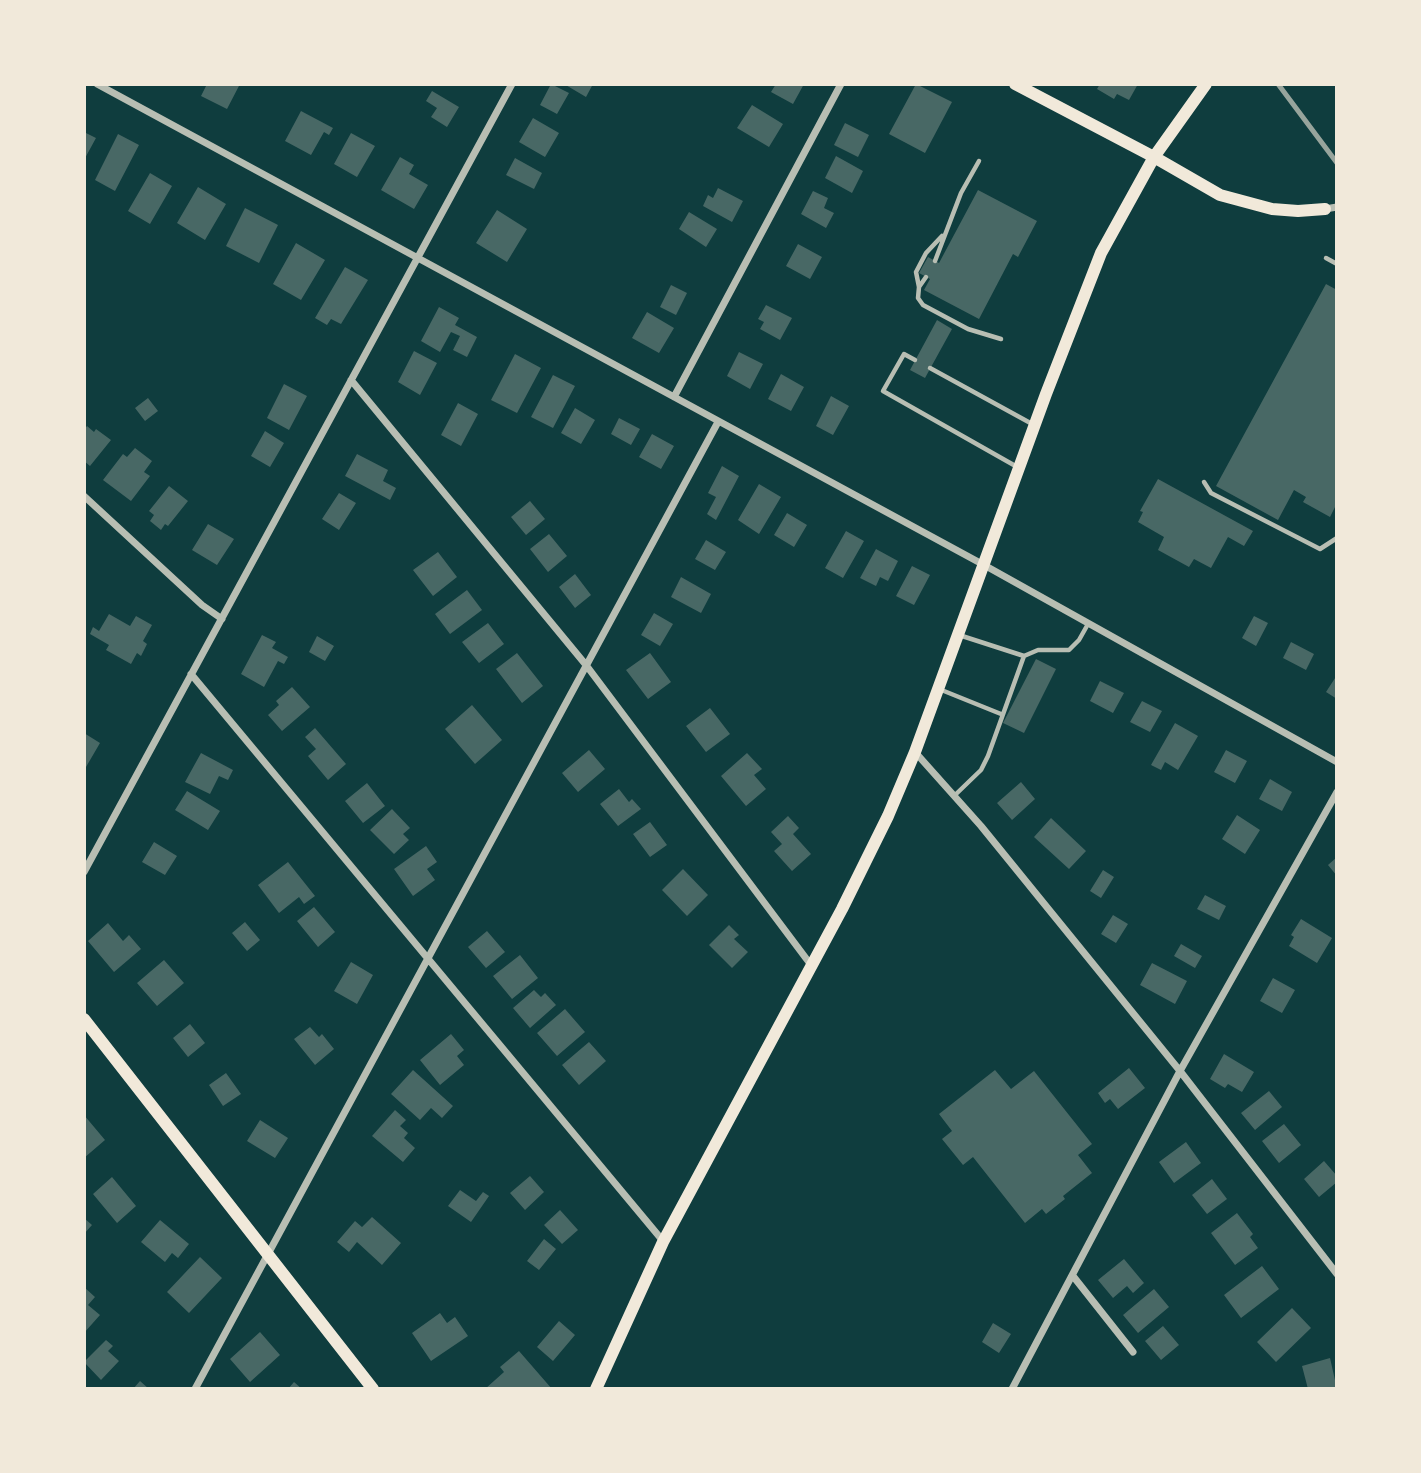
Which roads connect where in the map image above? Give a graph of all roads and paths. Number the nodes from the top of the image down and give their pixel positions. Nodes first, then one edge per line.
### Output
1 (97, 84) edge
2 (512, 84) edge
3 (841, 84) edge
4 (1015, 84) edge
5 (1206, 84) edge
6 (1154, 157) junction
7 (978, 161) dead end
8 (1331, 208) edge
9 (945, 233) junction
10 (417, 258) junction
11 (1326, 258) dead end
12 (935, 261) dead end
13 (1337, 264) edge
14 (926, 277) dead end
15 (919, 287) junction
16 (1001, 339) dead end
17 (915, 360) dead end
18 (930, 369) dead end
19 (351, 380) junction
20 (674, 397) junction
21 (718, 422) junction
22 (1035, 426) junction
23 (1019, 468) junction
24 (1204, 482) dead end
25 (84, 496) edge
26 (1337, 538) edge
27 (984, 565) junction
28 (222, 619) junction
29 (1088, 624) junction
30 (958, 635) junction
31 (1024, 656) junction
32 (586, 665) junction
33 (191, 674) junction
34 (938, 689) junction
35 (1002, 714) junction
36 (915, 752) junction
37 (1337, 762) edge
38 (1337, 792) edge
39 (954, 796) junction
40 (84, 872) edge
41 (428, 958) junction
42 (811, 965) junction
43 (84, 1018) edge
44 (1180, 1072) junction
45 (663, 1242) junction
46 (268, 1253) junction
47 (1337, 1274) edge
48 (1073, 1276) junction
49 (1133, 1352) dead end
50 (195, 1389) edge
51 (373, 1389) edge
52 (596, 1389) edge
53 (1012, 1389) edge

1 - 10 street
2 - 10 street
3 - 20 street
4 - 6 main road
5 - 6 main road
6 - 8 main road
6 - 22 main road
7 - 9 lane
9 - 12 lane
9 - 15 lane
10 - 19 street
10 - 20 street
11 - 13 lane
14 - 15 lane
15 - 16 lane
17 - 23 lane
18 - 22 lane
19 - 28 street
19 - 32 street
20 - 21 street
21 - 27 street
21 - 32 street
22 - 23 main road
23 - 27 main road
24 - 26 lane
25 - 28 street
27 - 29 street
27 - 30 main road
28 - 33 street
29 - 31 lane
29 - 37 street
30 - 31 lane
30 - 34 main road
31 - 35 lane
32 - 41 street
32 - 42 street
33 - 40 street
33 - 41 street
34 - 35 lane
34 - 36 main road
35 - 39 lane
36 - 39 street
36 - 42 main road
38 - 44 street
39 - 44 street
41 - 45 street
41 - 46 street
42 - 45 main road
43 - 46 main road
44 - 47 street
44 - 48 street
45 - 52 main road
46 - 50 street
46 - 51 main road
48 - 49 street
48 - 53 street

